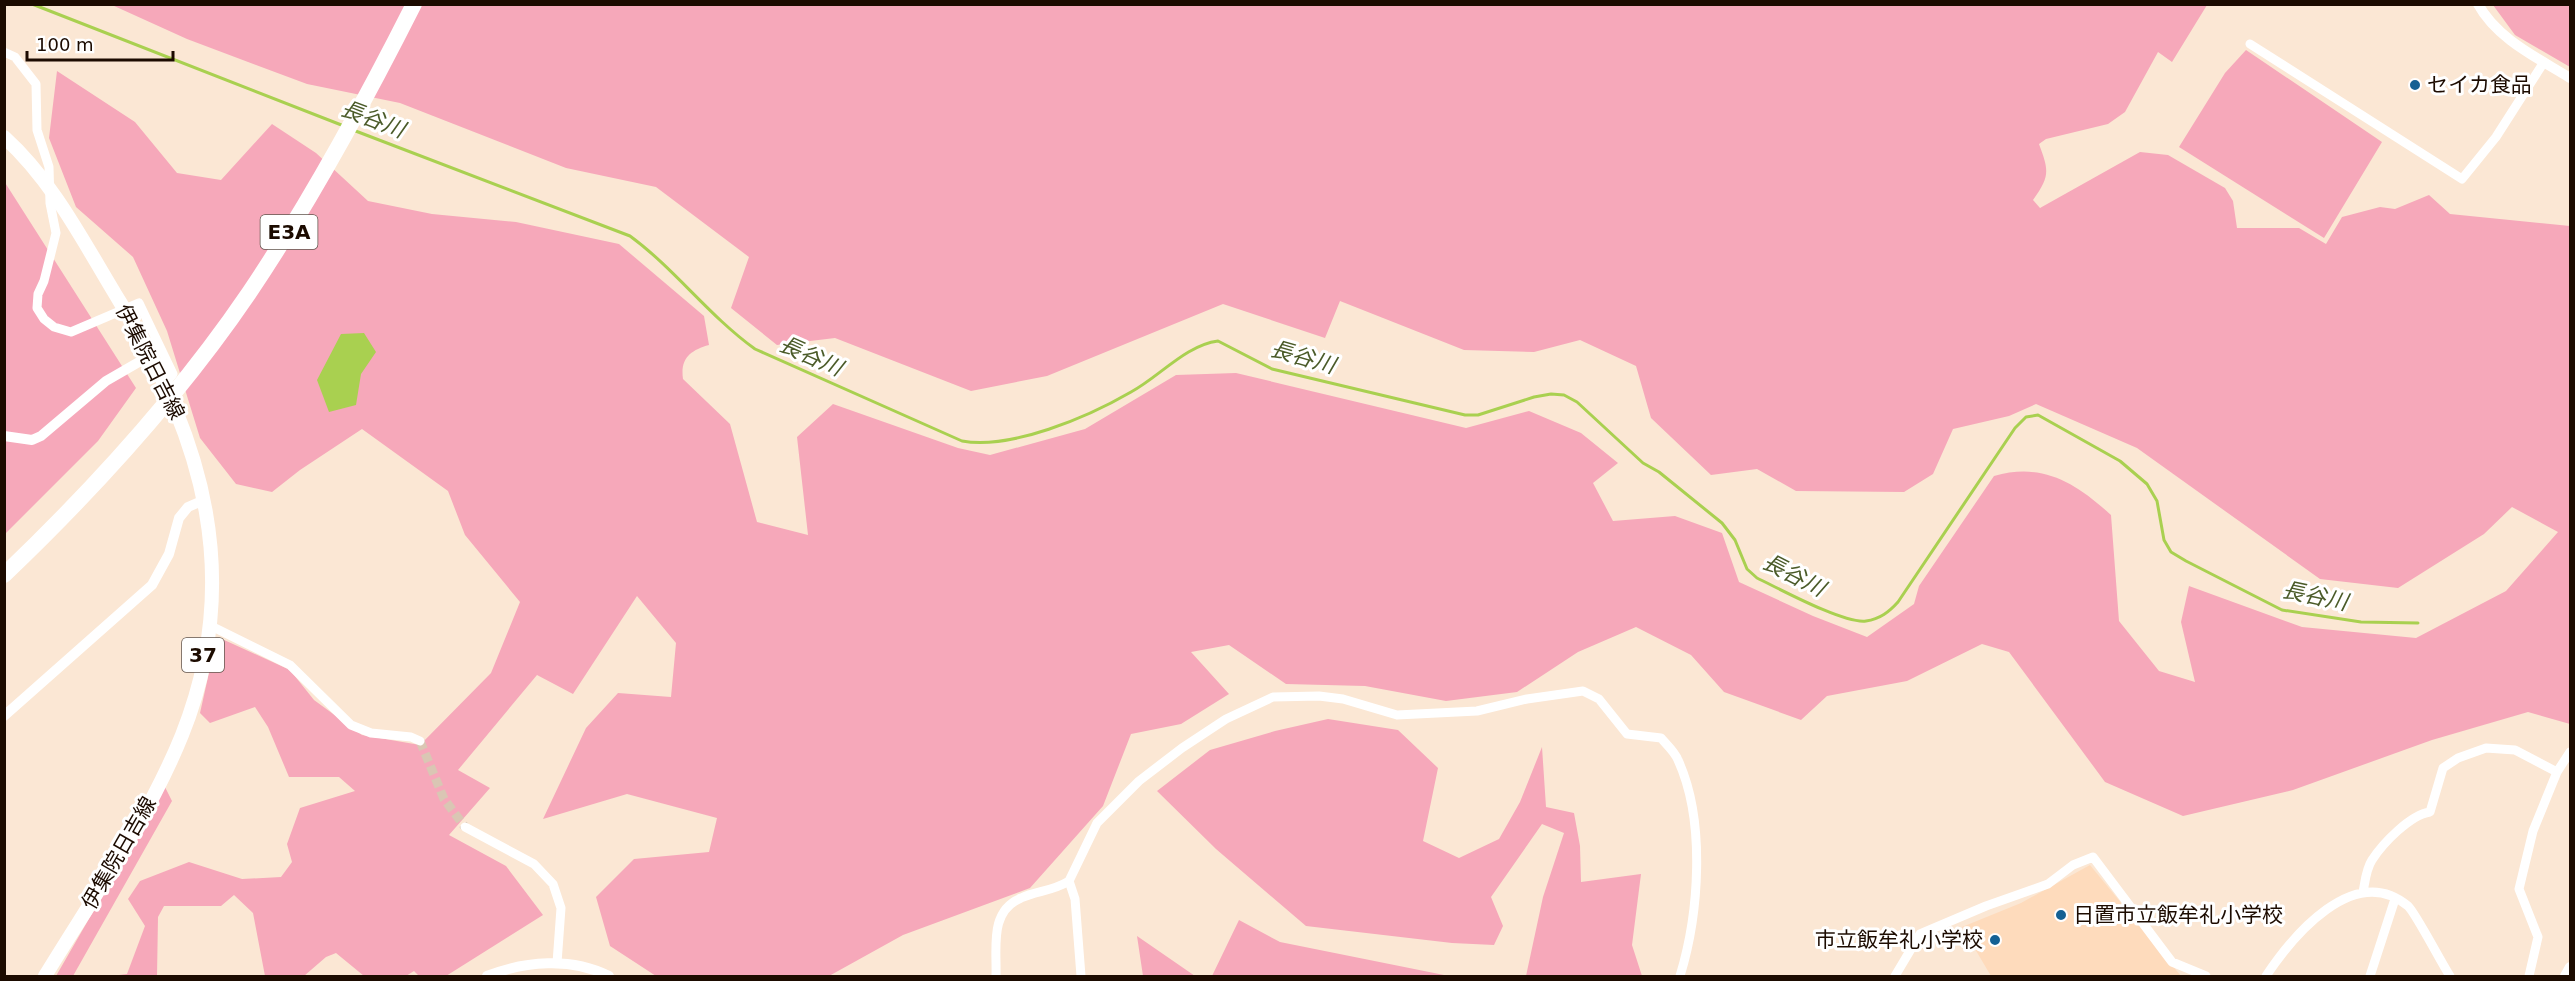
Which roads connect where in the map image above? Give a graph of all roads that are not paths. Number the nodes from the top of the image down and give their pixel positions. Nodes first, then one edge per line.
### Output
1 (414, 4) edge
2 (2478, 4) edge
3 (2250, 44) dead end
4 (4, 52) edge
5 (2544, 62) junction
6 (2571, 78) edge
7 (4, 137) edge
8 (151, 355) junction
9 (166, 383) junction
10 (4, 436) edge
11 (204, 500) junction
12 (4, 575) edge
13 (209, 625) junction
14 (4, 716) edge
15 (420, 741) dead end
16 (2571, 752) edge
17 (2557, 772) junction
18 (465, 828) tunnel mouth
19 (1069, 881) junction
20 (2363, 892) junction
21 (2395, 899) junction
22 (557, 963) junction
23 (2571, 967) edge
24 (45, 976) edge
25 (487, 976) edge
26 (609, 976) edge
27 (996, 976) edge
28 (1081, 976) edge
29 (1680, 976) edge
30 (1895, 976) edge
31 (2206, 976) edge
32 (2266, 976) edge
33 (2370, 976) edge
34 (2450, 976) edge
35 (2529, 976) edge
36 (2565, 976) edge

1 - 12 highway, E3A
2 - 5 street
3 - 5 street
4 - 9 street
5 - 6 street
7 - 8 main road, 伊集院日吉線 / 37
8 - 9 main road, 伊集院日吉線 / 37
8 - 10 street
9 - 11 main road, 伊集院日吉線 / 37
11 - 13 main road, 伊集院日吉線 / 37
11 - 14 street
13 - 15 street
13 - 24 main road, 伊集院日吉線 / 37
16 - 17 street
17 - 20 street
17 - 35 street
18 - 22 street
19 - 27 street
19 - 28 street
19 - 29 street
20 - 21 street
20 - 32 street
21 - 33 street
21 - 34 street
22 - 25 street
22 - 26 street
23 - 36 street
30 - 31 street

